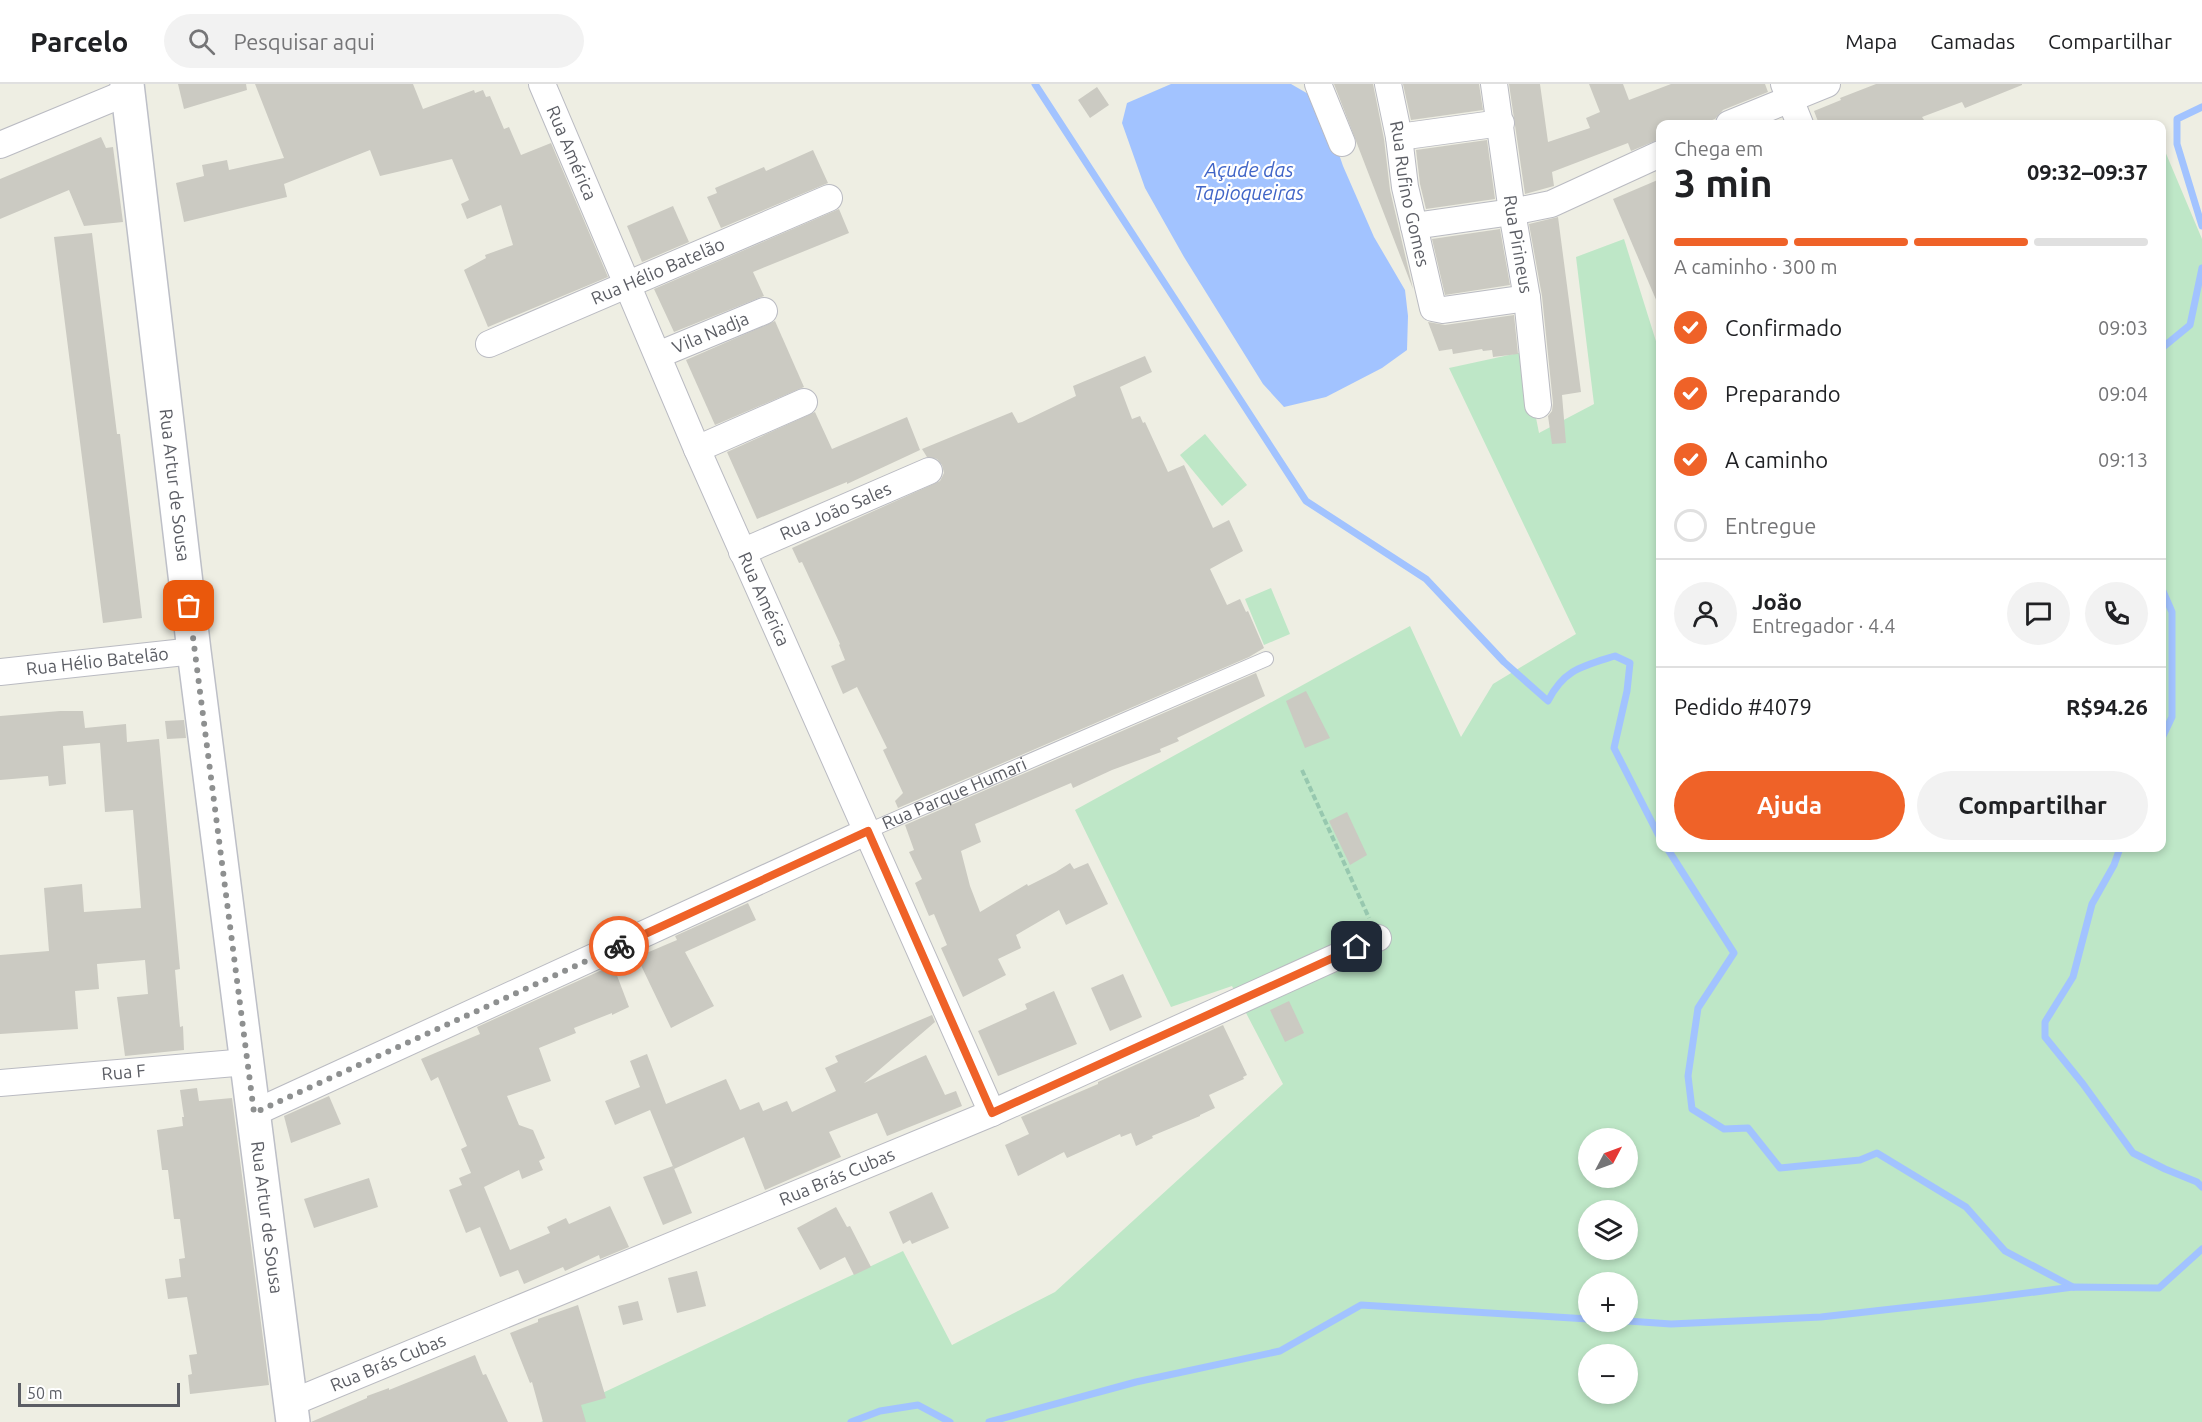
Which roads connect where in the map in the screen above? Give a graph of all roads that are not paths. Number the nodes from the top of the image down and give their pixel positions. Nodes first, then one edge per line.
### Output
1 (542, 84) edge
2 (1318, 84) edge
3 (1388, 84) edge
4 (1494, 84) edge
5 (1827, 84) edge
6 (128, 88) edge
7 (1787, 91) edge
8 (1736, 120) edge
9 (1798, 120) edge
10 (1501, 123) junction
11 (1399, 137) junction
12 (1342, 143) dead end
13 (0, 145) edge
14 (1656, 156) edge
15 (830, 198) dead end
16 (1512, 212) junction
17 (1414, 226) junction
18 (627, 284) junction
19 (1527, 298) junction
20 (764, 311) dead end
21 (489, 344) dead end
22 (658, 356) junction
23 (804, 402) dead end
24 (1538, 405) dead end
25 (697, 449) junction
26 (929, 471) dead end
27 (742, 552) junction
28 (194, 651) junction
29 (1266, 659) dead end
30 (0, 672) edge
31 (868, 831) junction
32 (1377, 938) road end
33 (247, 1062) junction
34 (0, 1083) edge
35 (254, 1113) junction
36 (992, 1113) junction
37 (292, 1412) edge

1 - 18 street, Rua América
2 - 12 street
3 - 11 street, Rua Rufino Gomes
4 - 10 street, Rua Pirineus
5 - 7 street
6 - 13 street
6 - 28 street, Rua Artur de Sousa
7 - 8 street
7 - 9 street
10 - 11 street
10 - 16 street, Rua Pirineus
11 - 17 street, Rua Rufino Gomes
14 - 16 street
15 - 18 street, Rua Hélio Batelão
16 - 17 street
16 - 19 street, Rua Pirineus
17 - 19 street, Rua Rufino Gomes
18 - 21 street, Rua Hélio Batelão
18 - 22 street, Rua América
19 - 24 street, Rua Pirineus
20 - 22 street, Vila Nadja
22 - 25 street, Rua América
23 - 25 street
25 - 27 street, Rua América
26 - 27 street, Rua João Sales
27 - 31 street, Rua América
28 - 30 street, Rua Hélio Batelão
28 - 33 street, Rua Artur de Sousa
29 - 31 lane, Rua Parque Humari
31 - 35 street, Rua Parque Humari
31 - 36 street, Rua América
32 - 36 street, Rua Brás Cubas
33 - 34 street, Rua F
33 - 35 street, Rua Artur de Sousa
35 - 37 street, Rua Artur de Sousa
36 - 37 street, Rua Brás Cubas

